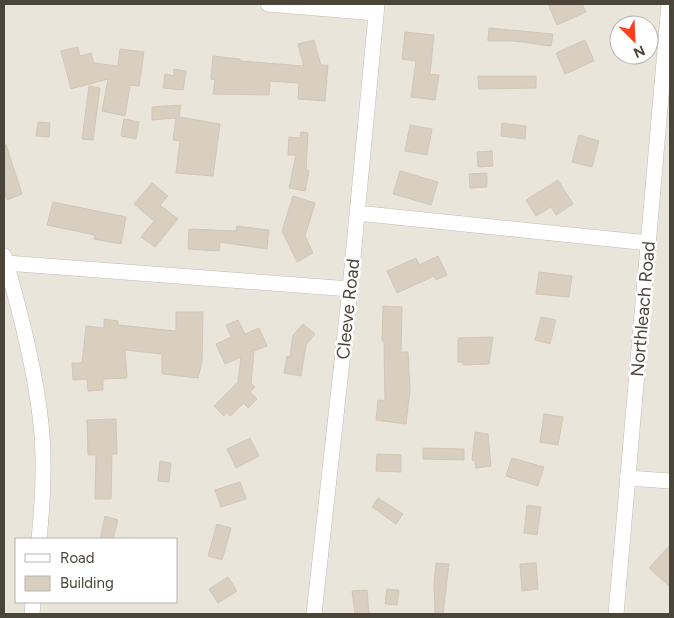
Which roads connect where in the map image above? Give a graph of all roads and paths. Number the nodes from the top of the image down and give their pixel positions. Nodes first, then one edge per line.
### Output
1 (268, 4) edge
2 (669, 4) edge
3 (376, 9) edge
4 (357, 213) junction
5 (649, 243) junction
6 (5, 259) edge
7 (350, 288) junction
8 (628, 478) junction
9 (670, 481) edge
10 (39, 538) edge
11 (314, 614) edge
12 (616, 614) edge

1 - 3 street
2 - 5 street, Northleach Road
3 - 4 street, Cleeve Road
4 - 5 street
4 - 7 street, Cleeve Road
5 - 8 street, Northleach Road
6 - 7 street
6 - 10 street
7 - 11 street, Cleeve Road
8 - 9 street
8 - 12 street, Northleach Road

